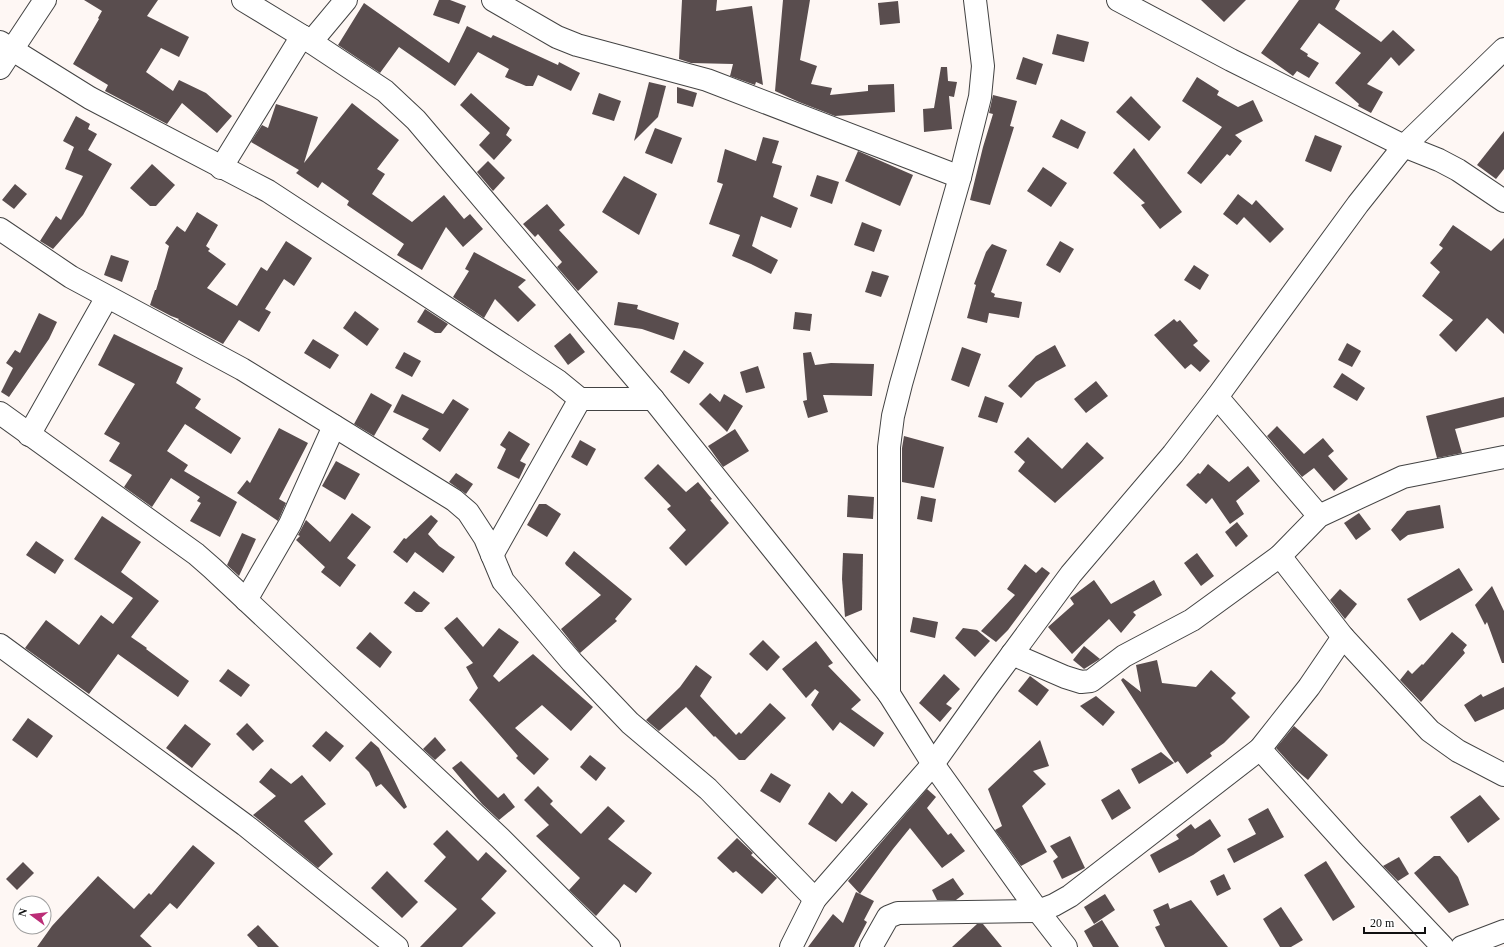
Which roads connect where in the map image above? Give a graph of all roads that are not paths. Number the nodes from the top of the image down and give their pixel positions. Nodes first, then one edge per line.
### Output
1 (45, 0) edge
2 (243, 0) edge
3 (346, 0) edge
4 (493, 0) edge
5 (975, 0) edge
6 (1118, 0) edge
7 (307, 39) junction
8 (6, 45) edge
9 (1504, 49) edge
10 (0, 68) edge
11 (1404, 146) junction
12 (221, 168) junction
13 (960, 177) junction
14 (1504, 201) edge
15 (0, 229) edge
16 (107, 297) junction
17 (1217, 398) junction
18 (580, 399) junction
19 (653, 399) junction
20 (0, 414) edge
21 (334, 426) junction
22 (29, 435) junction
23 (1504, 457) edge
24 (1319, 516) junction
25 (492, 555) junction
26 (1280, 556) junction
27 (246, 600) junction
28 (1343, 637) junction
29 (0, 645) edge
30 (1012, 654) junction
31 (889, 694) junction
32 (1260, 749) junction
33 (933, 764) junction
34 (1504, 775) edge
35 (815, 899) junction
36 (1038, 911) junction
37 (1504, 931) edge
38 (397, 947) edge
39 (609, 947) edge
40 (791, 947) edge
41 (871, 947) edge
42 (1066, 947) edge
43 (1443, 947) edge
44 (1462, 947) edge

1 - 8 street
2 - 7 street
3 - 7 street
4 - 13 street
5 - 13 street
6 - 11 street
7 - 12 street
7 - 19 street
8 - 10 street
8 - 12 street
9 - 11 street
11 - 14 street
11 - 17 street
12 - 18 street
13 - 31 street
15 - 16 street
16 - 21 street
16 - 22 street
17 - 24 street
17 - 30 street
18 - 19 street
18 - 25 street
19 - 31 street
20 - 22 street
21 - 25 street
21 - 27 street
22 - 27 street
23 - 24 street
24 - 26 street
25 - 35 street
26 - 28 street
26 - 30 street
27 - 39 street
28 - 32 street
28 - 34 street
29 - 38 street
30 - 33 street
31 - 33 street
32 - 36 street
32 - 43 street
33 - 35 street
33 - 36 street
35 - 40 street
36 - 41 street
36 - 42 street
37 - 44 street

